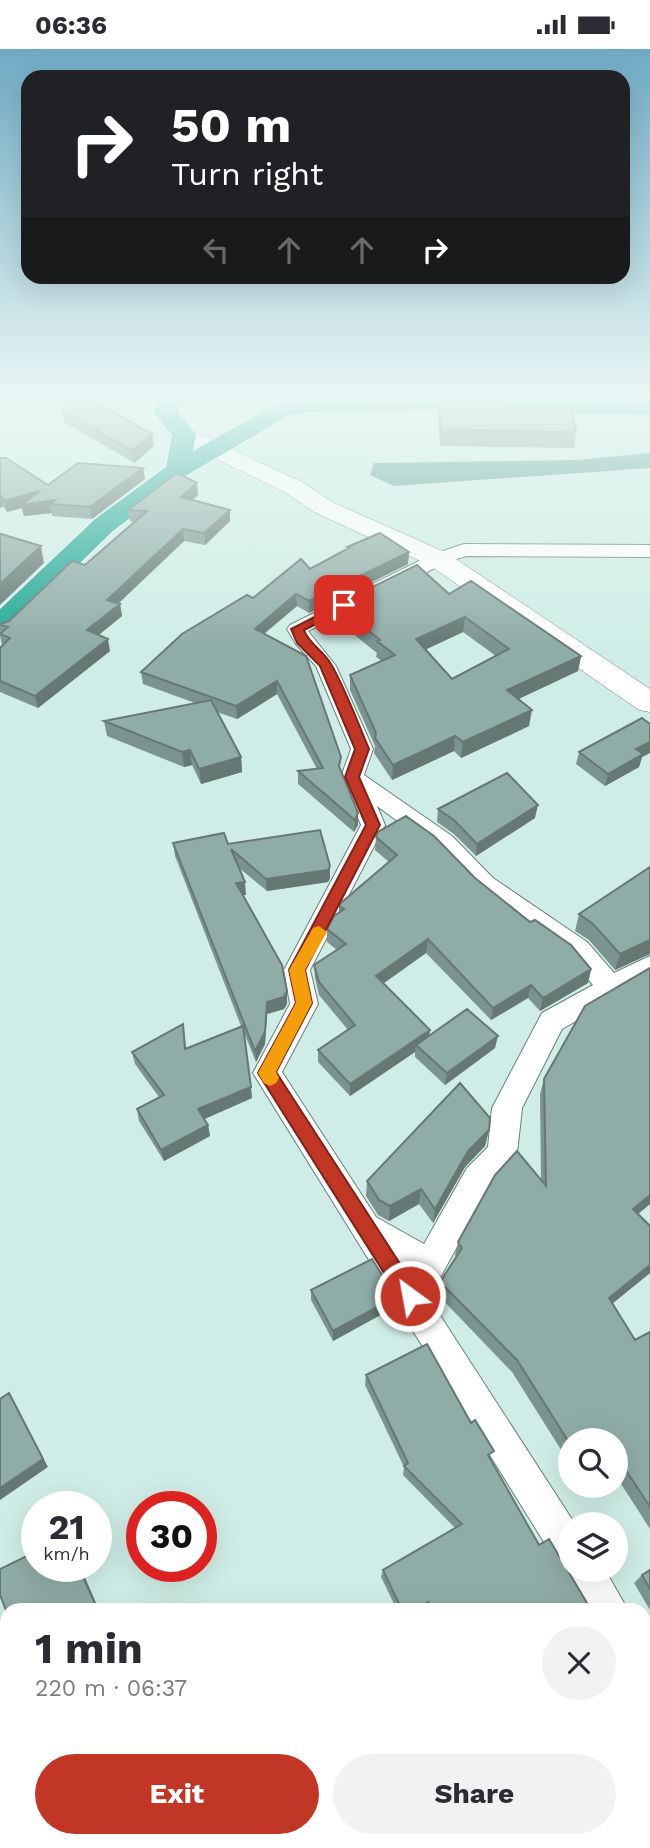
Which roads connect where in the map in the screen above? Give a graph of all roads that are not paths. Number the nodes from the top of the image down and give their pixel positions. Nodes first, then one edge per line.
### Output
1 (165, 480) edge
2 (278, 480) edge
3 (650, 551) edge
4 (438, 559) junction
5 (0, 625) edge
6 (650, 703) edge
7 (352, 777) junction
8 (650, 966) edge
9 (611, 989) junction
10 (367, 1227) junction
11 (558, 1531) edge
12 (590, 1582) edge
13 (604, 1603) edge

1 - 5 highway
2 - 4 main road
3 - 4 street
4 - 6 main road
4 - 7 street
7 - 9 street
7 - 10 street
8 - 9 street
9 - 10 street
10 - 11 street
12 - 13 street

